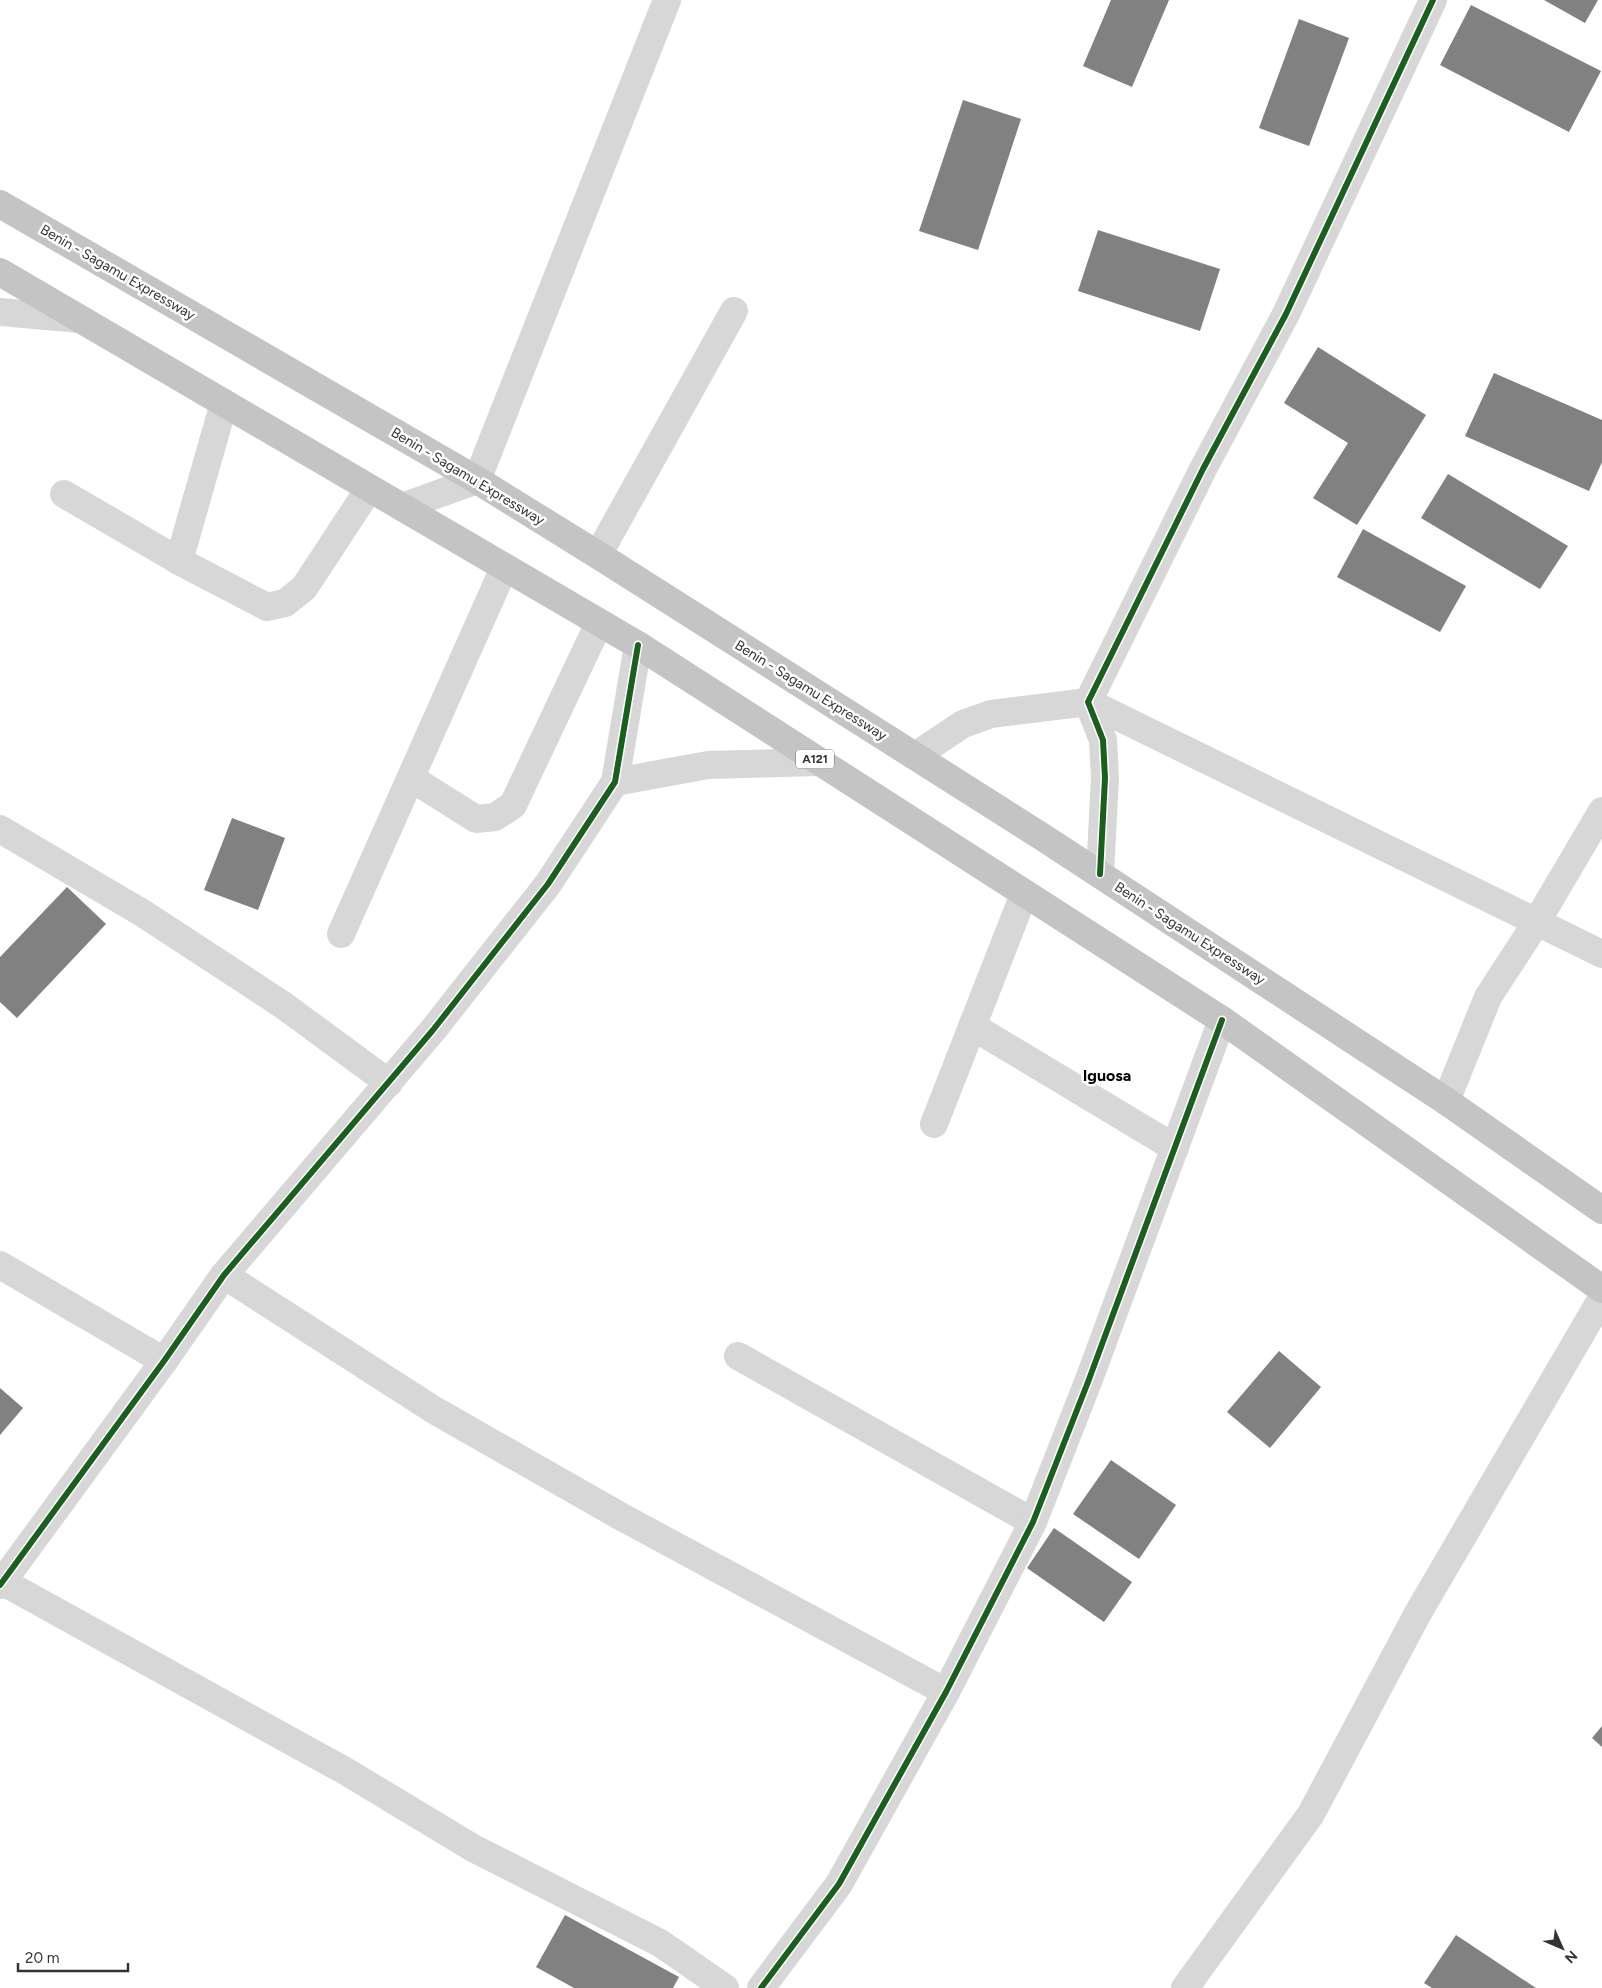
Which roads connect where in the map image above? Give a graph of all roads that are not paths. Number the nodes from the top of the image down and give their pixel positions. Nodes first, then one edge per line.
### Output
1 (667, 0) edge
2 (1433, 0) edge
3 (0, 204) edge
4 (0, 272) edge
5 (734, 311) dead end
6 (0, 312) edge
7 (80, 319) junction
8 (224, 403) junction
9 (477, 480) junction
10 (369, 488) junction
11 (64, 494) dead end
12 (402, 507) junction
13 (598, 556) junction
14 (179, 561) junction
15 (504, 568) junction
16 (600, 623) junction
17 (638, 645) junction
18 (1088, 702) junction
19 (915, 756) junction
20 (819, 762) junction
21 (411, 778) junction
22 (616, 782) junction
23 (1602, 811) edge
24 (0, 829) edge
25 (1100, 874) junction
26 (1024, 894) junction
27 (1536, 923) junction
28 (340, 934) dead end
29 (1602, 954) edge
30 (1222, 1020) junction
31 (972, 1026) junction
32 (389, 1083) junction
33 (1446, 1101) junction
34 (934, 1124) dead end
35 (1175, 1148) junction
36 (1602, 1210) edge
37 (0, 1265) edge
38 (224, 1275) junction
39 (1602, 1288) edge
40 (1602, 1298) edge
41 (738, 1356) dead end
42 (164, 1361) junction
43 (1033, 1522) junction
44 (1, 1584) edge
45 (946, 1692) junction
46 (725, 1988) edge
47 (761, 1988) edge
48 (1185, 1988) edge

1 - 9 street
2 - 18 street
3 - 9 highway, Benin - Sagamu Expressway
4 - 7 highway, A121
5 - 13 street
6 - 7 street
7 - 8 highway, A121
8 - 10 highway, A121
8 - 14 street
9 - 12 street
9 - 13 highway, Benin - Sagamu Expressway
10 - 12 highway, A121
10 - 14 street
11 - 14 street
12 - 15 highway, A121
13 - 19 highway, Benin - Sagamu Expressway
15 - 16 highway, A121
15 - 21 street
16 - 17 highway, A121
16 - 21 street
17 - 20 highway, A121
17 - 22 street
18 - 19 street
18 - 25 street
18 - 27 street
19 - 25 highway, Benin - Sagamu Expressway
20 - 22 street
20 - 26 highway, A121
21 - 28 street
22 - 32 street
23 - 27 street
24 - 32 street
25 - 33 highway, Benin - Sagamu Expressway
26 - 30 highway, A121
26 - 31 street
27 - 29 street
27 - 33 street
30 - 35 street
30 - 39 highway, A121
31 - 34 street
31 - 35 street
32 - 38 street
33 - 36 highway, Benin - Sagamu Expressway
35 - 43 street
37 - 42 street
38 - 42 street
38 - 45 street
40 - 48 street
41 - 43 street
42 - 44 street
43 - 45 street
44 - 46 street
45 - 47 street

